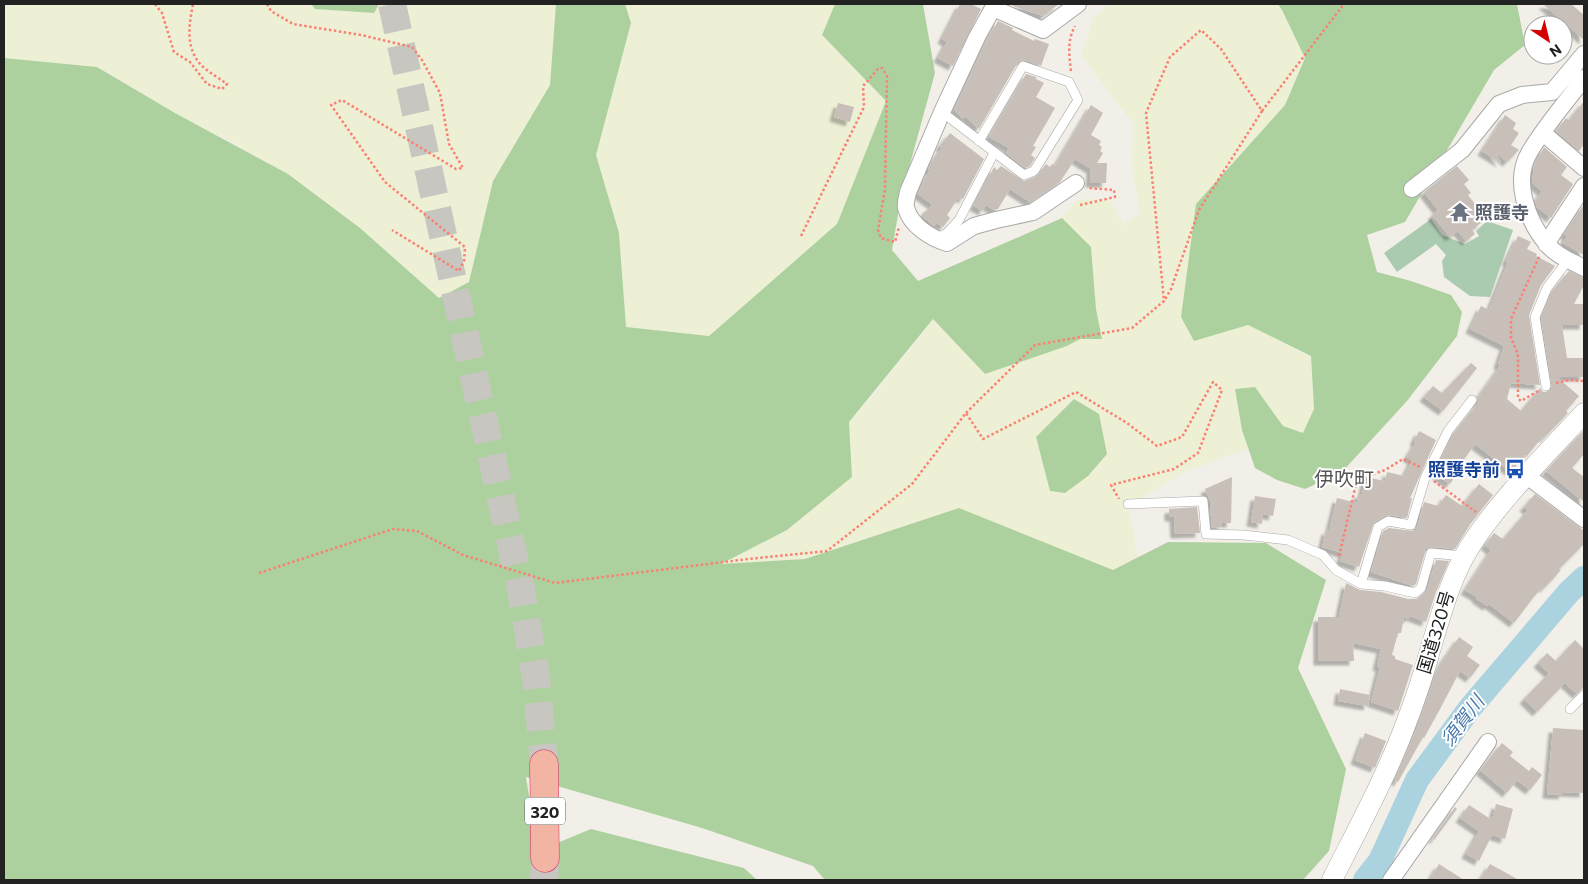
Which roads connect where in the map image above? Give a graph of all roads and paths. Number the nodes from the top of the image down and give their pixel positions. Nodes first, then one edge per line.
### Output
1 (155, 4) edge
2 (193, 4) edge
3 (267, 4) edge
4 (1078, 4) edge
5 (1344, 4) edge
6 (1078, 20) dead end
7 (1584, 54) edge
8 (1584, 78) edge
9 (1069, 82) junction
10 (1262, 111) junction
11 (942, 112) junction
12 (1543, 133) junction
13 (979, 141) junction
14 (994, 153) junction
15 (1584, 168) edge
16 (1073, 185) joint
17 (1584, 186) edge
18 (1412, 189) dead end
19 (1080, 205) dead end
20 (905, 206) junction
21 (392, 230) dead end
22 (801, 236) dead end
23 (934, 239) junction
24 (1546, 244) junction
25 (1568, 260) junction
26 (1584, 268) edge
27 (1164, 301) junction
28 (1546, 386) dead end
29 (1472, 400) dead end
30 (966, 413) junction
31 (1584, 413) edge
32 (1428, 473) junction
33 (1527, 476) junction
34 (1128, 504) joint
35 (1584, 519) edge
36 (1489, 522) junction
37 (1465, 556) junction
38 (1336, 570) junction
39 (259, 573) dead end
40 (1361, 584) junction
41 (1584, 695) edge
42 (1570, 709) dead end
43 (1488, 742) dead end
44 (544, 764) tunnel mouth
45 (545, 858) tunnel mouth
46 (1332, 880) edge
47 (1391, 880) edge

1 - 2 path
3 - 21 path
4 - 11 street
5 - 10 path
6 - 9 path
7 - 18 street
8 - 12 street
9 - 13 lane
9 - 14 lane
10 - 27 path
10 - 27 path
11 - 13 lane
11 - 20 street
12 - 15 street
12 - 24 street
13 - 14 lane
14 - 23 lane
16 - 19 path
16 - 23 street
17 - 24 street
20 - 22 path
20 - 23 street
24 - 25 street
25 - 26 street
25 - 28 lane
27 - 30 path
29 - 32 lane
30 - 34 path
30 - 39 path
31 - 33 street, 国道320号
32 - 36 path
32 - 38 path
32 - 40 lane
33 - 35 street
33 - 36 street, 国道320号
34 - 38 lane
36 - 37 street, 国道320号
37 - 40 lane
37 - 46 street, 国道320号
38 - 40 lane
41 - 42 lane
43 - 47 street
44 - 45 highway, 320

